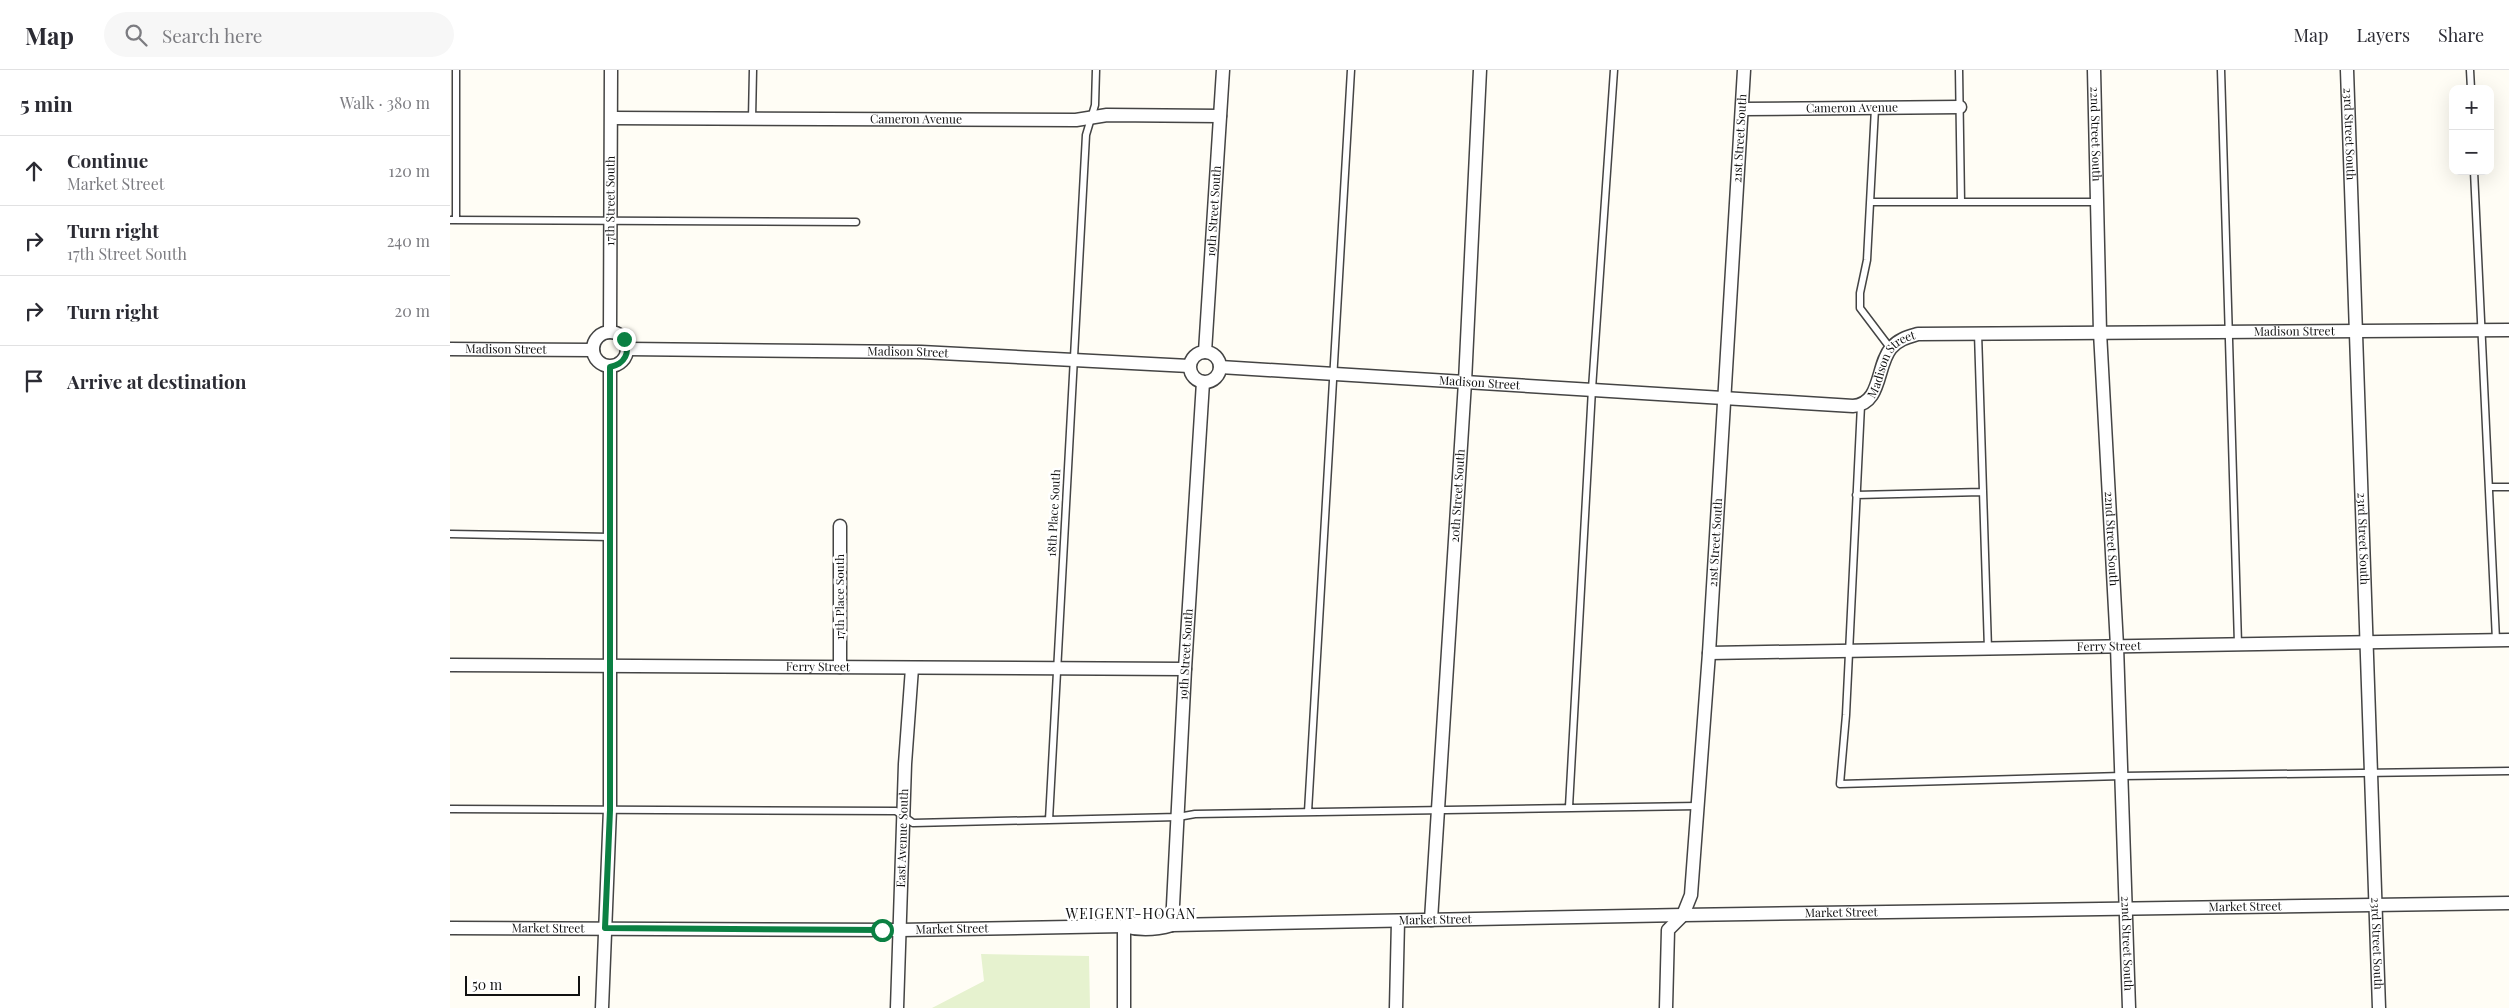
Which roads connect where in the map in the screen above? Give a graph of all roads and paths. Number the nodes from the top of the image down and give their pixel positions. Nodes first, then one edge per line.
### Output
1 (456, 70) edge
2 (611, 70) edge
3 (753, 70) edge
4 (1096, 70) edge
5 (1223, 70) edge
6 (1350, 70) edge
7 (1480, 70) edge
8 (1614, 70) edge
9 (1744, 70) edge
10 (1959, 70) edge
11 (2094, 70) edge
12 (2221, 70) edge
13 (2347, 70) edge
14 (2470, 70) edge
15 (2471, 85) edge
16 (1960, 107) junction
17 (1875, 108) junction
18 (1743, 109) junction
19 (1220, 116) junction
20 (1092, 117) junction
21 (612, 118) junction
22 (752, 119) junction
23 (2474, 175) edge
24 (1870, 202) junction
25 (1962, 202) junction
26 (2097, 202) junction
27 (453, 220) edge
28 (611, 221) junction
29 (856, 222) dead end
30 (2481, 330) junction
31 (2509, 330) edge
32 (2354, 331) junction
33 (610, 332) junction
34 (2100, 332) junction
35 (2230, 332) junction
36 (1978, 333) junction
37 (627, 348) junction
38 (1890, 348) junction
39 (450, 349) edge
40 (593, 350) junction
41 (1205, 352) junction
42 (1074, 360) junction
43 (1189, 366) junction
44 (610, 367) junction
45 (1220, 367) junction
46 (1334, 374) junction
47 (1203, 382) junction
48 (1465, 382) junction
49 (1592, 388) junction
50 (1725, 398) junction
51 (1861, 405) junction
52 (2509, 486) edge
53 (2490, 487) junction
54 (1982, 492) junction
55 (1856, 495) junction
56 (840, 526) dead end
57 (450, 534) edge
58 (610, 537) junction
59 (2496, 640) junction
60 (2509, 640) edge
61 (2366, 642) junction
62 (2238, 644) junction
63 (2117, 646) junction
64 (1988, 650) junction
65 (1849, 651) junction
66 (1709, 653) junction
67 (450, 665) edge
68 (610, 665) junction
69 (840, 667) junction
70 (912, 668) junction
71 (1058, 668) junction
72 (1184, 669) junction
73 (2509, 771) edge
74 (2371, 774) junction
75 (2122, 776) junction
76 (1698, 806) junction
77 (1569, 808) junction
78 (450, 809) edge
79 (1438, 809) junction
80 (610, 810) junction
81 (1308, 812) junction
82 (904, 817) junction
83 (1178, 817) junction
84 (1050, 820) junction
85 (2509, 903) edge
86 (2375, 904) junction
87 (2124, 908) junction
88 (1683, 915) junction
89 (1431, 920) junction
90 (1398, 921) junction
91 (1124, 926) junction
92 (1172, 926) junction
93 (450, 928) edge
94 (605, 928) junction
95 (899, 930) junction
96 (602, 1008) edge
97 (897, 1008) edge
98 (1124, 1008) edge
99 (1396, 1008) edge
100 (1666, 1008) edge
101 (2129, 1008) edge
102 (2378, 1008) edge

1 - 27 lane
2 - 21 street, 17th Street South
3 - 22 lane
4 - 20 lane, 18th Place South
5 - 19 street, 19th Street South
6 - 46 lane
7 - 48 street, 20th Street South
8 - 49 lane
9 - 18 street, 21st Street South
10 - 16 lane
11 - 26 street, 22nd Street South
12 - 35 lane
13 - 32 street, 23rd Street South
14 - 15 lane
16 - 17 street, Cameron Avenue
16 - 25 lane
17 - 18 street, Cameron Avenue
17 - 24 lane
18 - 50 street, 21st Street South
19 - 20 street, Cameron Avenue
19 - 41 street, 19th Street South
20 - 22 street, Cameron Avenue
20 - 42 lane, 18th Place South
21 - 22 street, Cameron Avenue
21 - 28 street, 17th Street South
23 - 30 lane
24 - 25 lane
24 - 38 lane
25 - 26 lane
26 - 34 street, 22nd Street South
27 - 28 lane
28 - 29 lane
28 - 33 street, 17th Street South
30 - 31 street, Madison Street
30 - 32 street, Madison Street
30 - 53 lane
32 - 35 street, Madison Street
32 - 61 street, 23rd Street South
33 - 37 street
33 - 40 street
34 - 35 street, Madison Street
34 - 36 street, Madison Street
34 - 63 street, 22nd Street South
35 - 62 lane
36 - 38 street, Madison Street
36 - 54 lane
37 - 42 street, Madison Street
37 - 44 street
38 - 51 street, Madison Street
39 - 40 street, Madison Street
40 - 44 street
41 - 43 street
41 - 45 street
42 - 43 street, Madison Street
42 - 71 lane, 18th Place South
43 - 47 street
44 - 58 street
45 - 46 street, Madison Street
45 - 47 street
46 - 48 street, Madison Street
46 - 81 lane
47 - 72 street, 19th Street South
48 - 49 street, Madison Street
48 - 79 street, 20th Street South
49 - 50 street, Madison Street
49 - 77 lane
50 - 51 street, Madison Street
50 - 66 street, 21st Street South
51 - 55 lane
52 - 53 lane
53 - 59 lane
54 - 55 lane
54 - 64 lane
55 - 65 lane
56 - 69 street, 17th Place South
57 - 58 lane
58 - 68 street
59 - 60 street, Ferry Street
59 - 61 street, Ferry Street
61 - 62 street, Ferry Street
61 - 74 street, 23rd Street South
62 - 63 street, Ferry Street
63 - 64 street, Ferry Street
63 - 75 street, 22nd Street South
64 - 65 street, Ferry Street
65 - 66 street, Ferry Street
65 - 75 lane
66 - 76 street, 21st Street South
67 - 68 street, Ferry Street
68 - 69 street, Ferry Street
68 - 80 street
69 - 70 street, Ferry Street
70 - 71 street, Ferry Street
70 - 82 street, East Avenue South
71 - 72 street, Ferry Street
71 - 84 lane, 18th Place South
72 - 83 street, 19th Street South
73 - 74 lane
74 - 75 lane
74 - 86 street, 23rd Street South
75 - 87 street, 22nd Street South
76 - 77 lane
76 - 88 street, 21st Street South
77 - 79 lane
78 - 80 lane
79 - 81 lane
79 - 89 street, 20th Street South
80 - 82 lane
80 - 94 street
81 - 83 lane
82 - 84 lane
82 - 95 street, East Avenue South
83 - 84 lane
83 - 92 street, 19th Street South
85 - 86 street, Market Street
86 - 87 street, Market Street
86 - 102 street, 23rd Street South
87 - 88 street, Market Street
87 - 101 street, 22nd Street South
88 - 89 street, Market Street
88 - 100 street, 21st Street South
89 - 90 street, Market Street
90 - 92 street, Market Street
90 - 99 street
91 - 92 street, Market Street
91 - 95 street, Market Street
91 - 98 street
93 - 94 street, Market Street
94 - 95 street, Market Street
94 - 96 street
95 - 97 street, East Avenue South

